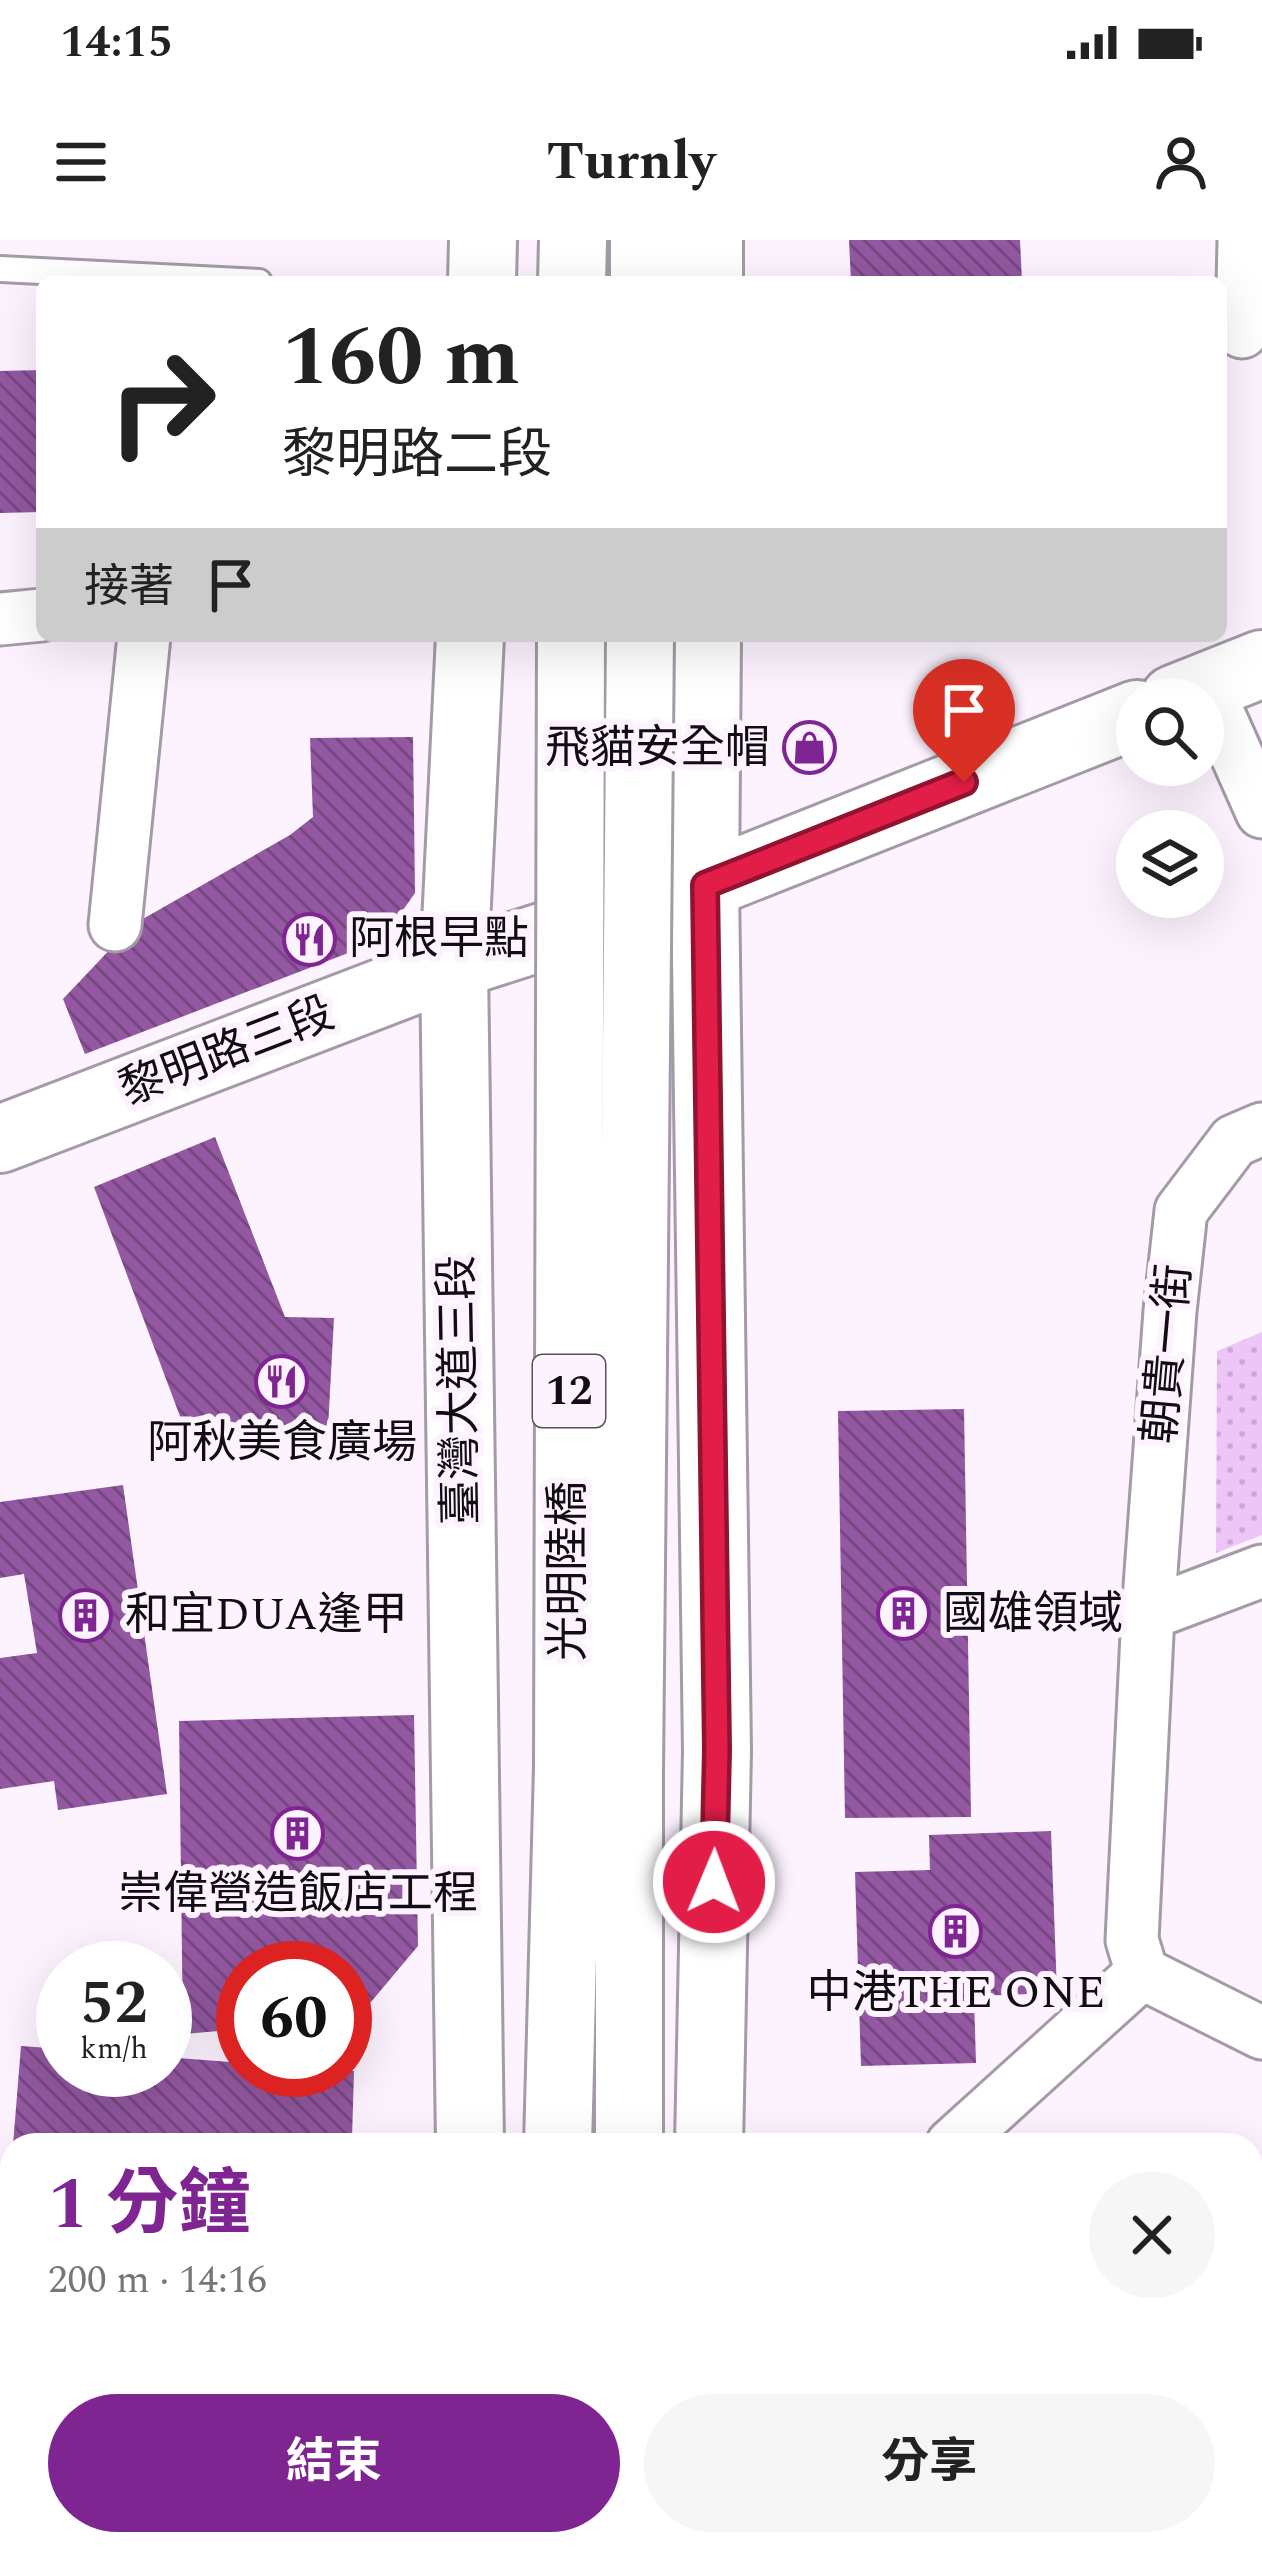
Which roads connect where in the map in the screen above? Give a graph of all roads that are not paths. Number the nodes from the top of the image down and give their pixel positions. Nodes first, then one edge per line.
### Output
1 (483, 240) edge
2 (573, 240) edge
3 (644, 240) edge
4 (709, 240) edge
5 (1244, 240) edge
6 (0, 269) edge
7 (139, 276) edge
8 (482, 276) edge
9 (572, 276) edge
10 (644, 276) edge
11 (709, 276) edge
12 (1242, 332) dead end
13 (36, 616) edge
14 (0, 619) edge
15 (143, 642) edge
16 (470, 642) edge
17 (572, 642) edge
18 (640, 642) edge
19 (707, 642) edge
20 (1224, 710) edge
21 (1116, 722) edge
22 (1262, 812) edge
23 (705, 885) junction
24 (115, 925) dead end
25 (454, 965) junction
26 (1262, 1129) edge
27 (0, 1139) edge
28 (1262, 1570) edge
29 (1148, 1615) junction
30 (1142, 1972) junction
31 (1261, 2031) edge
32 (470, 2133) edge
33 (558, 2133) edge
34 (629, 2133) edge
35 (709, 2133) edge
36 (965, 2133) edge

1 - 8 main road
2 - 9 main road
3 - 10 main road
4 - 11 main road
5 - 12 street
6 - 7 lane
13 - 14 street
15 - 24 street
16 - 25 main road, 臺灣大道三段
17 - 33 main road, 光明陸橋 / 12, bridge
18 - 34 main road, 光明陸橋 / 12, bridge
19 - 23 main road
20 - 22 street
21 - 23 main road, 黎明路三段
23 - 25 main road, 黎明路三段
23 - 35 main road
25 - 27 main road, 黎明路三段
25 - 32 main road, 臺灣大道三段
26 - 29 street, 朝貴一街
28 - 29 street
29 - 30 street, 朝貴一街
30 - 31 street
30 - 36 street

